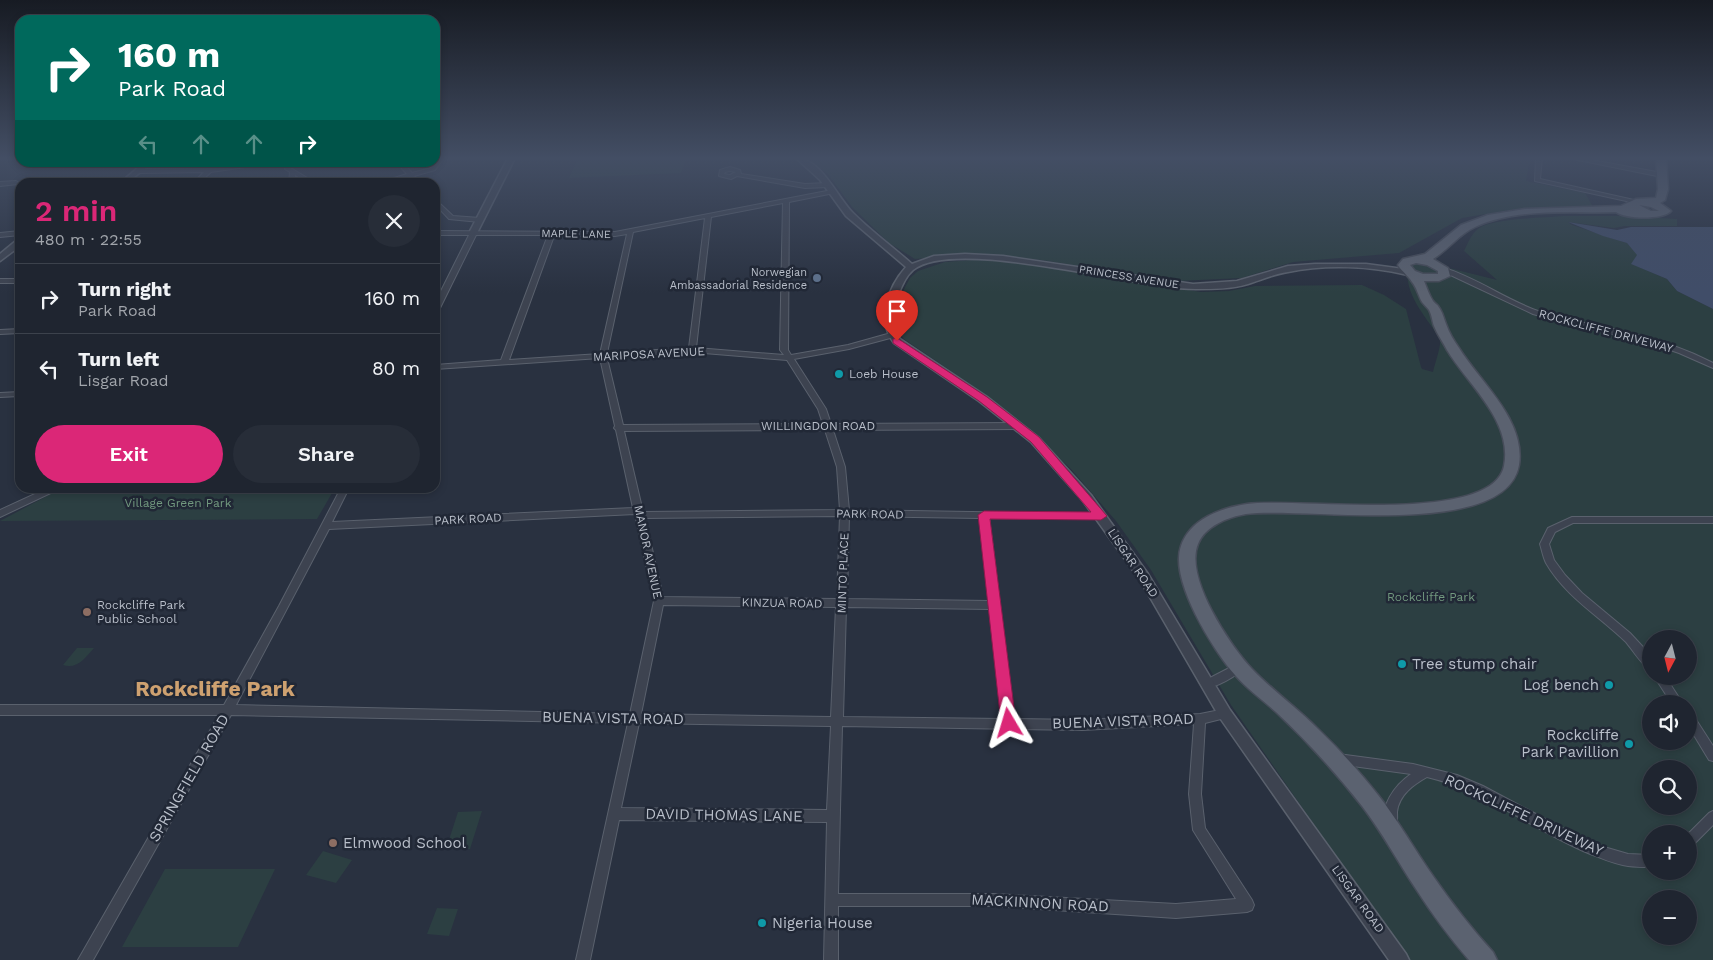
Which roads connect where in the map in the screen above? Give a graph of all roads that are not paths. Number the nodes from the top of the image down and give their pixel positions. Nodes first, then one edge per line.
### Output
1 (489, 203) edge
2 (772, 203) edge
3 (786, 203) edge
4 (841, 203) edge
5 (1639, 203) junction
6 (1667, 203) edge
7 (440, 206) edge
8 (1664, 209) junction
9 (1552, 212) junction
10 (1647, 213) junction
11 (708, 216) junction
12 (480, 220) junction
13 (630, 232) junction
14 (440, 233) edge
15 (473, 233) junction
16 (15, 234) edge
17 (552, 234) junction
18 (0, 235) edge
19 (1446, 245) junction
20 (15, 246) edge
21 (0, 258) edge
22 (1422, 260) junction
23 (912, 268) junction
24 (1408, 269) junction
25 (1441, 272) junction
26 (15, 281) edge
27 (0, 282) edge
28 (440, 300) edge
29 (1434, 310) junction
30 (15, 331) edge
31 (0, 332) edge
32 (891, 335) junction
33 (692, 350) junction
34 (603, 356) junction
35 (788, 358) junction
36 (504, 362) junction
37 (1713, 366) edge
38 (440, 367) edge
39 (15, 394) edge
40 (0, 396) edge
41 (828, 426) junction
42 (1018, 426) junction
43 (618, 428) junction
44 (44, 493) edge
45 (342, 493) edge
46 (639, 513) junction
47 (845, 513) junction
48 (0, 514) edge
49 (984, 515) junction
50 (1101, 516) junction
51 (1713, 520) edge
52 (326, 526) junction
53 (660, 602) junction
54 (842, 603) junction
55 (994, 605) junction
56 (1642, 655) edge
57 (1239, 667) junction
58 (1208, 684) junction
59 (0, 710) edge
60 (229, 710) junction
61 (1225, 714) junction
62 (635, 718) junction
63 (1200, 719) junction
64 (836, 721) junction
65 (1009, 723) junction
66 (1697, 731) edge
67 (1713, 756) edge
68 (1335, 759) junction
69 (1426, 772) junction
70 (615, 814) junction
71 (833, 816) junction
72 (1713, 817) edge
73 (1392, 832) junction
74 (1697, 833) edge
75 (1642, 861) edge
76 (832, 900) junction
77 (85, 960) edge
78 (583, 960) edge
79 (831, 960) edge
80 (1400, 960) edge
81 (1485, 960) edge

1 - 12 street
2 - 11 street, MAPLE LANE
3 - 35 street, MINTO PLACE
4 - 23 street
5 - 8 main road
5 - 9 main road
5 - 10 main road
6 - 8 main road
7 - 12 street
8 - 10 main road
9 - 10 main road
9 - 19 main road
11 - 13 street, MAPLE LANE
11 - 33 street
12 - 15 street
13 - 17 street, MAPLE LANE
13 - 34 street, MANOR AVENUE
14 - 15 street, MAPLE LANE
15 - 17 street, MAPLE LANE
15 - 28 street
16 - 18 street
17 - 36 street
19 - 22 main road
19 - 25 main road
20 - 21 street
22 - 24 main road
22 - 25 main road
23 - 24 street, PRINCESS AVENUE
23 - 32 street
24 - 25 main road
24 - 29 main road
25 - 29 main road
25 - 37 street, ROCKCLIFFE DRIVEWAY
26 - 27 street
29 - 57 main road
30 - 31 street
32 - 35 street, MARIPOSA AVENUE
32 - 42 street, LISGAR ROAD
33 - 34 street, MARIPOSA AVENUE
33 - 35 street, MARIPOSA AVENUE
34 - 36 street, MARIPOSA AVENUE
34 - 43 street, MANOR AVENUE
35 - 41 street, MINTO PLACE
36 - 38 street, MARIPOSA AVENUE
39 - 40 street
41 - 42 street, WILLINGDON ROAD
41 - 43 street, WILLINGDON ROAD
41 - 47 street, MINTO PLACE
42 - 50 street, LISGAR ROAD
43 - 46 street, MANOR AVENUE
44 - 48 street
45 - 52 street, SPRINGFIELD ROAD
46 - 47 street, PARK ROAD
46 - 52 street, PARK ROAD
46 - 53 street, MANOR AVENUE
47 - 49 street, PARK ROAD
47 - 54 street, MINTO PLACE
49 - 50 street, PARK ROAD
49 - 55 street
50 - 58 street, LISGAR ROAD
51 - 56 street
52 - 60 street, SPRINGFIELD ROAD
53 - 54 street, KINZUA ROAD
53 - 62 street, MANOR AVENUE
54 - 55 street, KINZUA ROAD
54 - 64 street, MINTO PLACE
55 - 65 street
57 - 58 street
57 - 68 main road
58 - 61 street, LISGAR ROAD
59 - 60 street, BUENA VISTA ROAD
60 - 62 street, BUENA VISTA ROAD
60 - 77 street, SPRINGFIELD ROAD
61 - 63 street, BUENA VISTA ROAD
61 - 80 street, LISGAR ROAD
62 - 64 street, BUENA VISTA ROAD
62 - 70 street, MANOR AVENUE
63 - 65 street, BUENA VISTA ROAD
63 - 76 street, MACKINNON ROAD
64 - 65 street, BUENA VISTA ROAD
64 - 71 street, MINTO PLACE
66 - 67 street
68 - 69 street, ROCKCLIFFE DRIVEWAY
68 - 73 main road
69 - 73 street
69 - 75 street, ROCKCLIFFE DRIVEWAY
70 - 71 street, DAVID THOMAS LANE
70 - 78 street, MANOR AVENUE
71 - 76 street, MINTO PLACE
72 - 74 street
73 - 81 main road
76 - 79 street, MINTO PLACE

